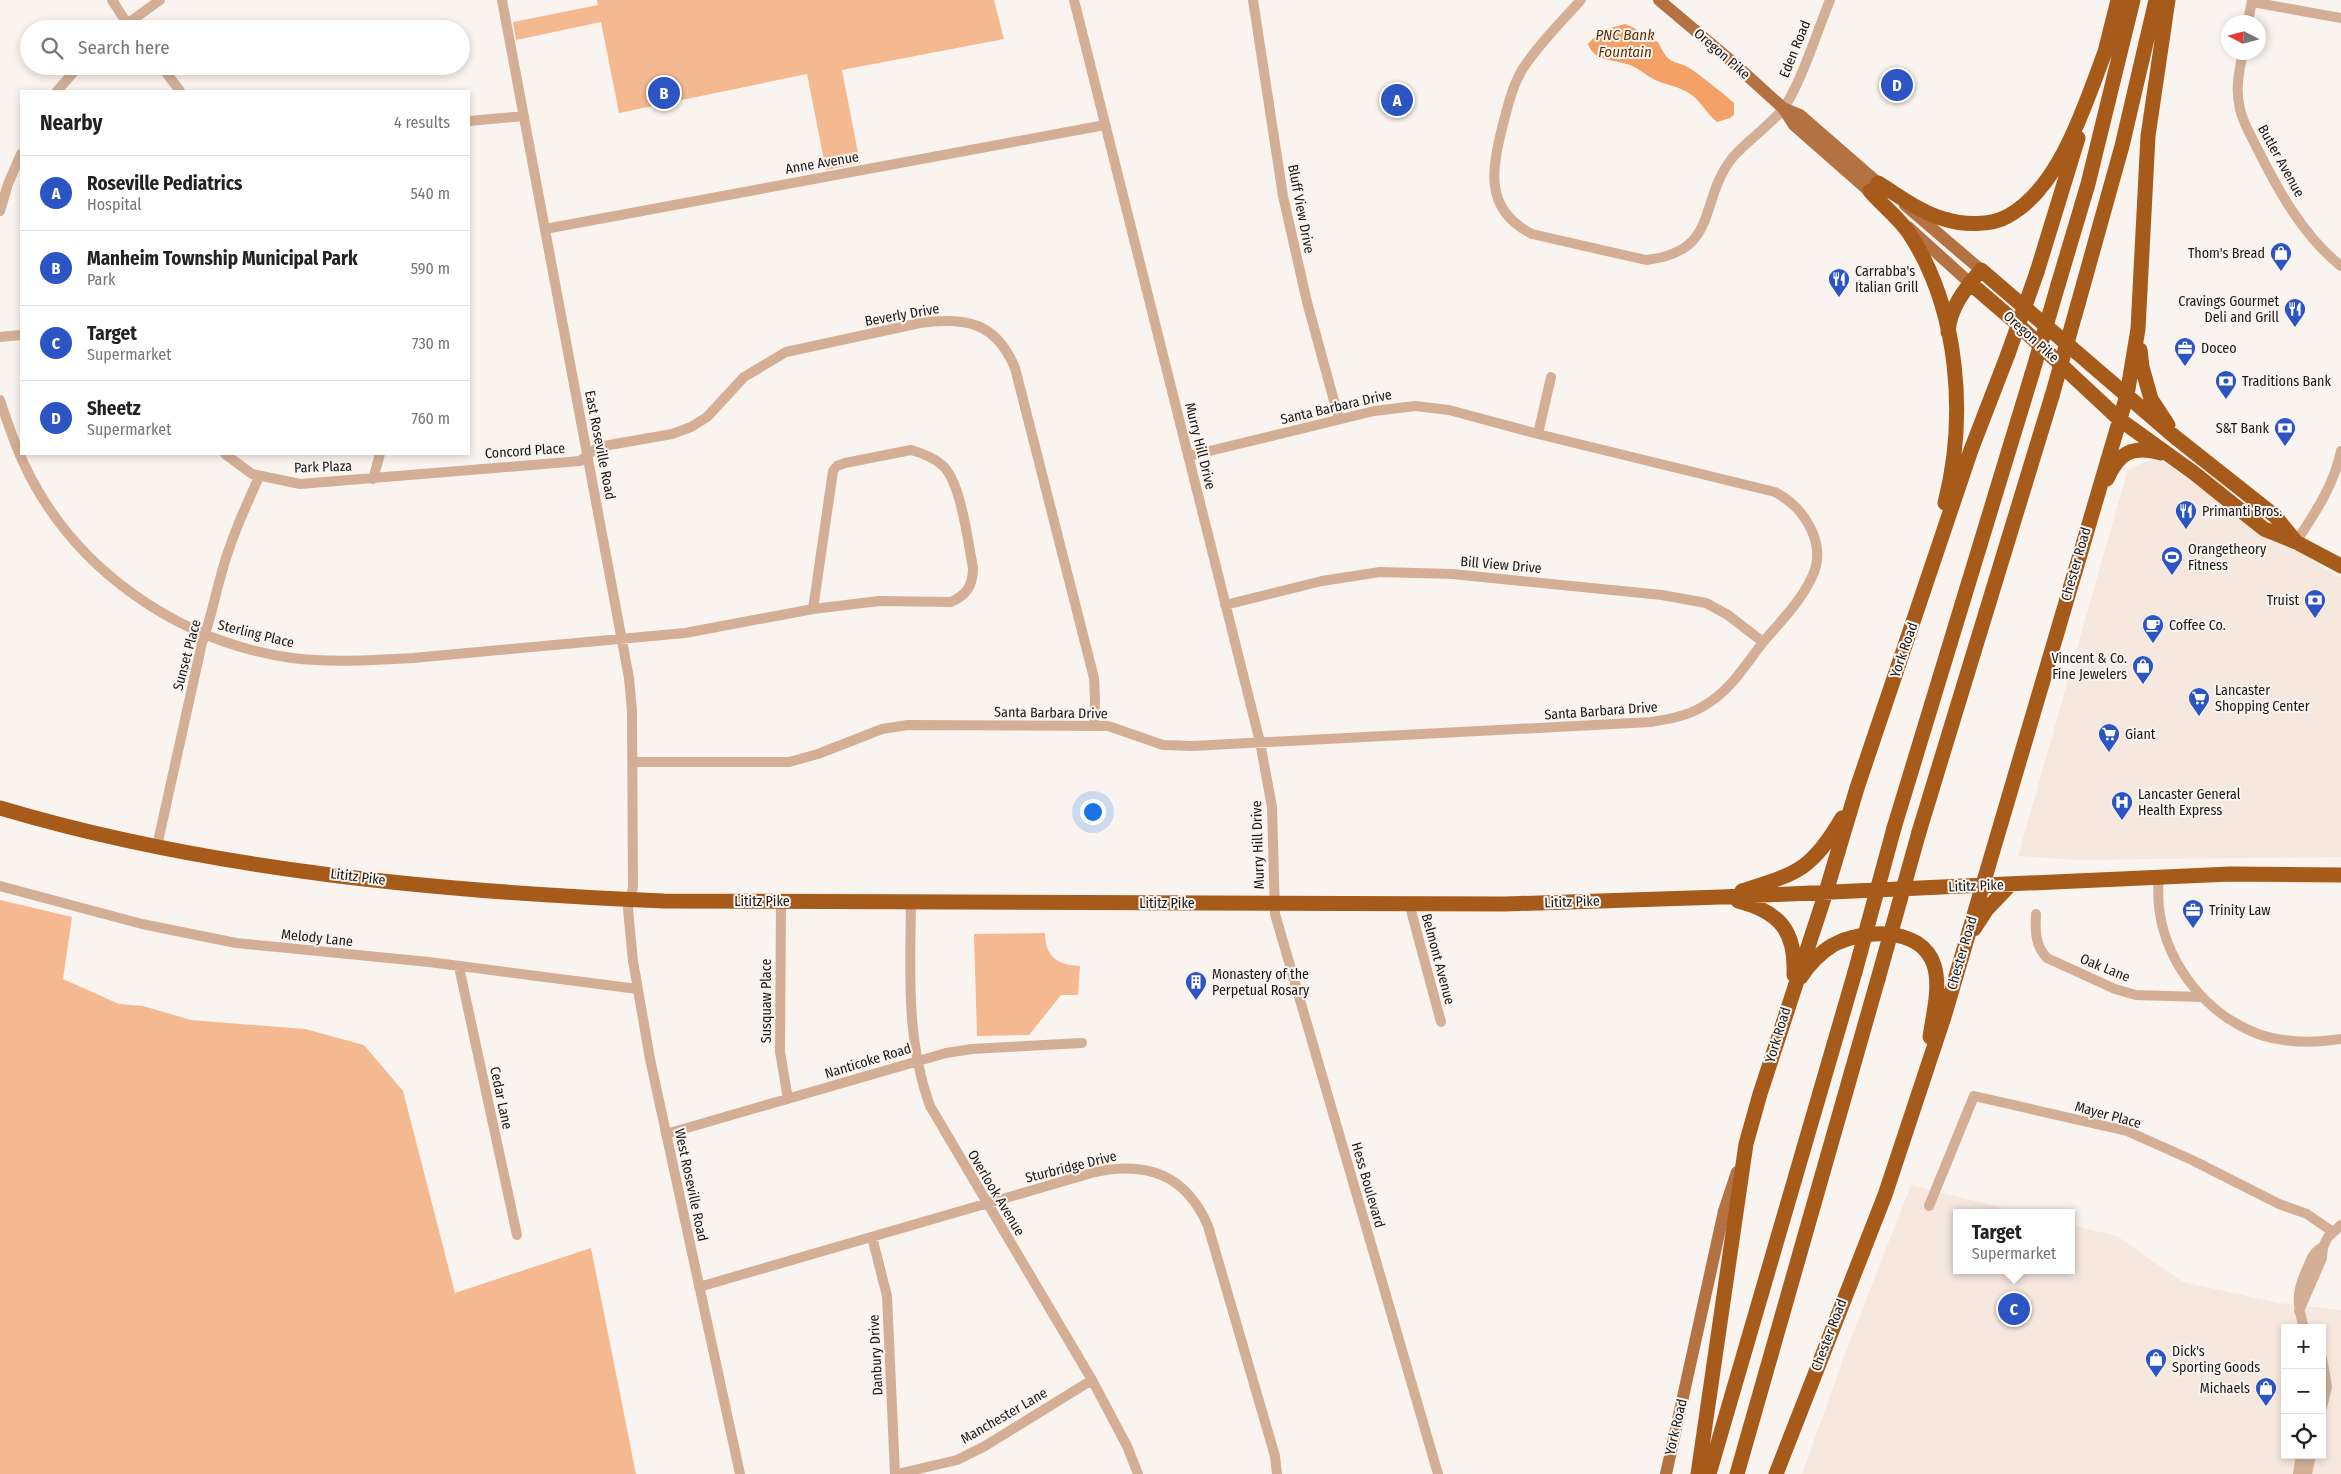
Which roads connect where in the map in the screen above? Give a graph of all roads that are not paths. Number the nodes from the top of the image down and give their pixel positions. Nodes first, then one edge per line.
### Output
1 (112, 0) edge
2 (160, 0) edge
3 (502, 0) edge
4 (1074, 0) edge
5 (1253, 0) edge
6 (1580, 0) edge
7 (1659, 0) edge
8 (1830, 0) edge
9 (2118, 0) edge
10 (2132, 0) edge
11 (2156, 0) edge
12 (2168, 0) edge
13 (2252, 1) edge
14 (2249, 15) edge
15 (2341, 18) edge
16 (122, 20) edge
17 (135, 20) edge
18 (2108, 44) junction
19 (2241, 60) edge
20 (71, 75) edge
21 (167, 75) edge
22 (58, 90) edge
23 (179, 90) edge
24 (1783, 108) junction
25 (524, 116) junction
26 (470, 121) edge
27 (1105, 125) junction
28 (20, 156) edge
29 (4, 183) edge
30 (1874, 187) junction
31 (0, 211) edge
32 (545, 229) junction
33 (2341, 266) edge
34 (1981, 270) junction
35 (1970, 284) junction
36 (2138, 329) junction
37 (1948, 332) junction
38 (20, 335) edge
39 (0, 337) edge
40 (1552, 377) dead end
41 (2126, 395) junction
42 (0, 400) edge
43 (2119, 419) junction
44 (1338, 420) junction
45 (1538, 434) junction
46 (2175, 437) junction
47 (2341, 451) edge
48 (20, 453) edge
49 (21, 455) edge
50 (226, 455) edge
51 (380, 455) edge
52 (588, 455) junction
53 (2171, 455) junction
54 (1188, 456) junction
55 (259, 477) junction
56 (373, 479) junction
57 (2089, 519) junction
58 (2296, 542) junction
59 (2341, 566) edge
60 (1919, 604) junction
61 (1225, 605) junction
62 (813, 609) junction
63 (205, 635) junction
64 (623, 640) junction
65 (1764, 642) junction
66 (1094, 726) junction
67 (1260, 742) junction
68 (633, 762) junction
69 (1857, 788) junction
70 (0, 808) edge
71 (157, 846) junction
72 (2341, 875) edge
73 (2159, 878) junction
74 (1983, 885) junction
75 (2010, 885) junction
76 (0, 886) edge
77 (1826, 892) junction
78 (1721, 897) junction
79 (632, 900) junction
80 (781, 901) junction
81 (911, 903) junction
82 (1274, 903) junction
83 (1409, 903) junction
84 (2036, 914) dead end
85 (1966, 941) junction
86 (459, 967) junction
87 (637, 989) junction
88 (1790, 996) junction
89 (2201, 997) junction
90 (1441, 1022) dead end
91 (2341, 1039) edge
92 (1082, 1043) dead end
93 (917, 1061) junction
94 (1927, 1069) junction
95 (788, 1099) junction
96 (666, 1134) junction
97 (1746, 1144) junction
98 (987, 1203) junction
99 (1929, 1206) dead end
100 (2337, 1228) edge
101 (517, 1235) dead end
102 (872, 1237) junction
103 (699, 1287) junction
104 (2303, 1324) edge
105 (1092, 1380) junction
106 (1793, 1428) junction
107 (2301, 1459) edge
108 (2308, 1459) edge
109 (2302, 1473) edge
110 (740, 1474) edge
111 (896, 1474) edge
112 (1138, 1474) edge
113 (1277, 1474) edge
114 (1438, 1474) edge
115 (1666, 1474) edge
116 (1698, 1474) edge
117 (1709, 1474) edge
118 (1737, 1474) edge
119 (1776, 1474) edge
120 (1781, 1474) edge

1 - 16 street
2 - 17 street
3 - 25 street, East Roseville Road
4 - 27 street, Murry Hill Drive
5 - 44 street, Bluff View Drive
6 - 24 street, Eden Road
7 - 24 main road, Oregon Pike
8 - 24 street, Eden Road
9 - 18 highway
10 - 117 highway, bridge
11 - 118 highway, bridge
12 - 36 highway
13 - 14 street
13 - 15 street
18 - 30 highway
18 - 60 highway, bridge
19 - 33 street, Butler Avenue
20 - 22 street
21 - 23 street
24 - 30 main road, Oregon Pike
25 - 26 street
25 - 32 street, East Roseville Road
27 - 32 street, Anne Avenue
27 - 54 street, Murry Hill Drive
28 - 29 street
29 - 31 street
30 - 34 main road, Oregon Pike
30 - 35 main road, Oregon Pike
30 - 37 highway
32 - 52 street, East Roseville Road
34 - 35 highway
34 - 41 highway, Oregon Pike
35 - 37 highway
35 - 43 highway, Oregon Pike
36 - 41 highway, Chester Road
36 - 46 highway
37 - 60 highway
38 - 39 street
40 - 45 street
41 - 43 highway, Chester Road
41 - 46 highway, Oregon Pike
42 - 48 street, Sterling Place
43 - 53 highway, Oregon Pike
43 - 57 highway, Chester Road
44 - 45 street, Santa Barbara Drive
44 - 54 street, Santa Barbara Drive
45 - 65 street, Santa Barbara Drive
46 - 58 highway, Oregon Pike
47 - 58 street
49 - 63 street, Sterling Place
50 - 55 street, Park Plaza
51 - 56 street
52 - 56 street, Concord Place
52 - 64 street, East Roseville Road
52 - 66 street, Beverly Drive
53 - 57 highway
53 - 58 highway, Oregon Pike
54 - 61 street, Murry Hill Drive
55 - 56 street, Park Plaza
55 - 63 street, Sunset Place
57 - 74 highway, Chester Road
58 - 59 highway, Oregon Pike
60 - 69 highway, York Road
61 - 65 street, Bill View Drive
61 - 67 street, Murry Hill Drive
62 - 62 street, Sterling Place
62 - 64 street, Sterling Place
63 - 64 street, Sterling Place
63 - 71 street, Sunset Place
64 - 68 street, East Roseville Road
65 - 67 street, Santa Barbara Drive
66 - 67 street, Santa Barbara Drive
66 - 68 street, Santa Barbara Drive
67 - 82 street, Murry Hill Drive
68 - 79 street, East Roseville Road
69 - 77 highway, York Road
69 - 78 highway
70 - 71 highway, Lititz Pike
71 - 79 highway, Lititz Pike
72 - 73 highway, Lititz Pike
73 - 75 highway, Lititz Pike
73 - 89 street
74 - 75 highway, Lititz Pike
74 - 77 highway, Lititz Pike
74 - 85 highway, Chester Road
75 - 85 highway
76 - 86 street, Melody Lane
77 - 78 highway, Lititz Pike
77 - 88 highway, York Road
78 - 83 highway, Lititz Pike
78 - 88 highway
79 - 80 highway, Lititz Pike
79 - 87 street, West Roseville Road
80 - 81 highway, Lititz Pike
80 - 95 street, Susquaw Place
81 - 82 highway, Lititz Pike
81 - 93 street, Overlook Avenue
82 - 83 highway, Lititz Pike
82 - 114 street, Hess Boulevard
83 - 90 street, Belmont Avenue
84 - 89 street, Oak Lane
85 - 94 highway, Chester Road
86 - 87 street, Melody Lane
86 - 101 street, Cedar Lane
87 - 96 street, West Roseville Road
88 - 94 highway
88 - 97 highway, York Road
89 - 91 street
92 - 93 street, Nanticoke Road
93 - 95 street, Nanticoke Road
93 - 98 street, Overlook Avenue
94 - 106 highway, Chester Road
95 - 96 street, Nanticoke Road
96 - 103 street, West Roseville Road
97 - 115 main road, York Road
97 - 116 highway
98 - 102 street, Sturbridge Drive
98 - 105 street, Overlook Avenue
98 - 113 street, Sturbridge Drive
99 - 100 street, Mayer Place
100 - 104 street
102 - 103 street, Sturbridge Drive
102 - 111 street, Danbury Drive
103 - 110 street, West Roseville Road
105 - 111 street, Manchester Lane
105 - 112 street, Overlook Avenue
106 - 119 highway
106 - 120 main road, Chester Road
107 - 109 street
108 - 109 street

